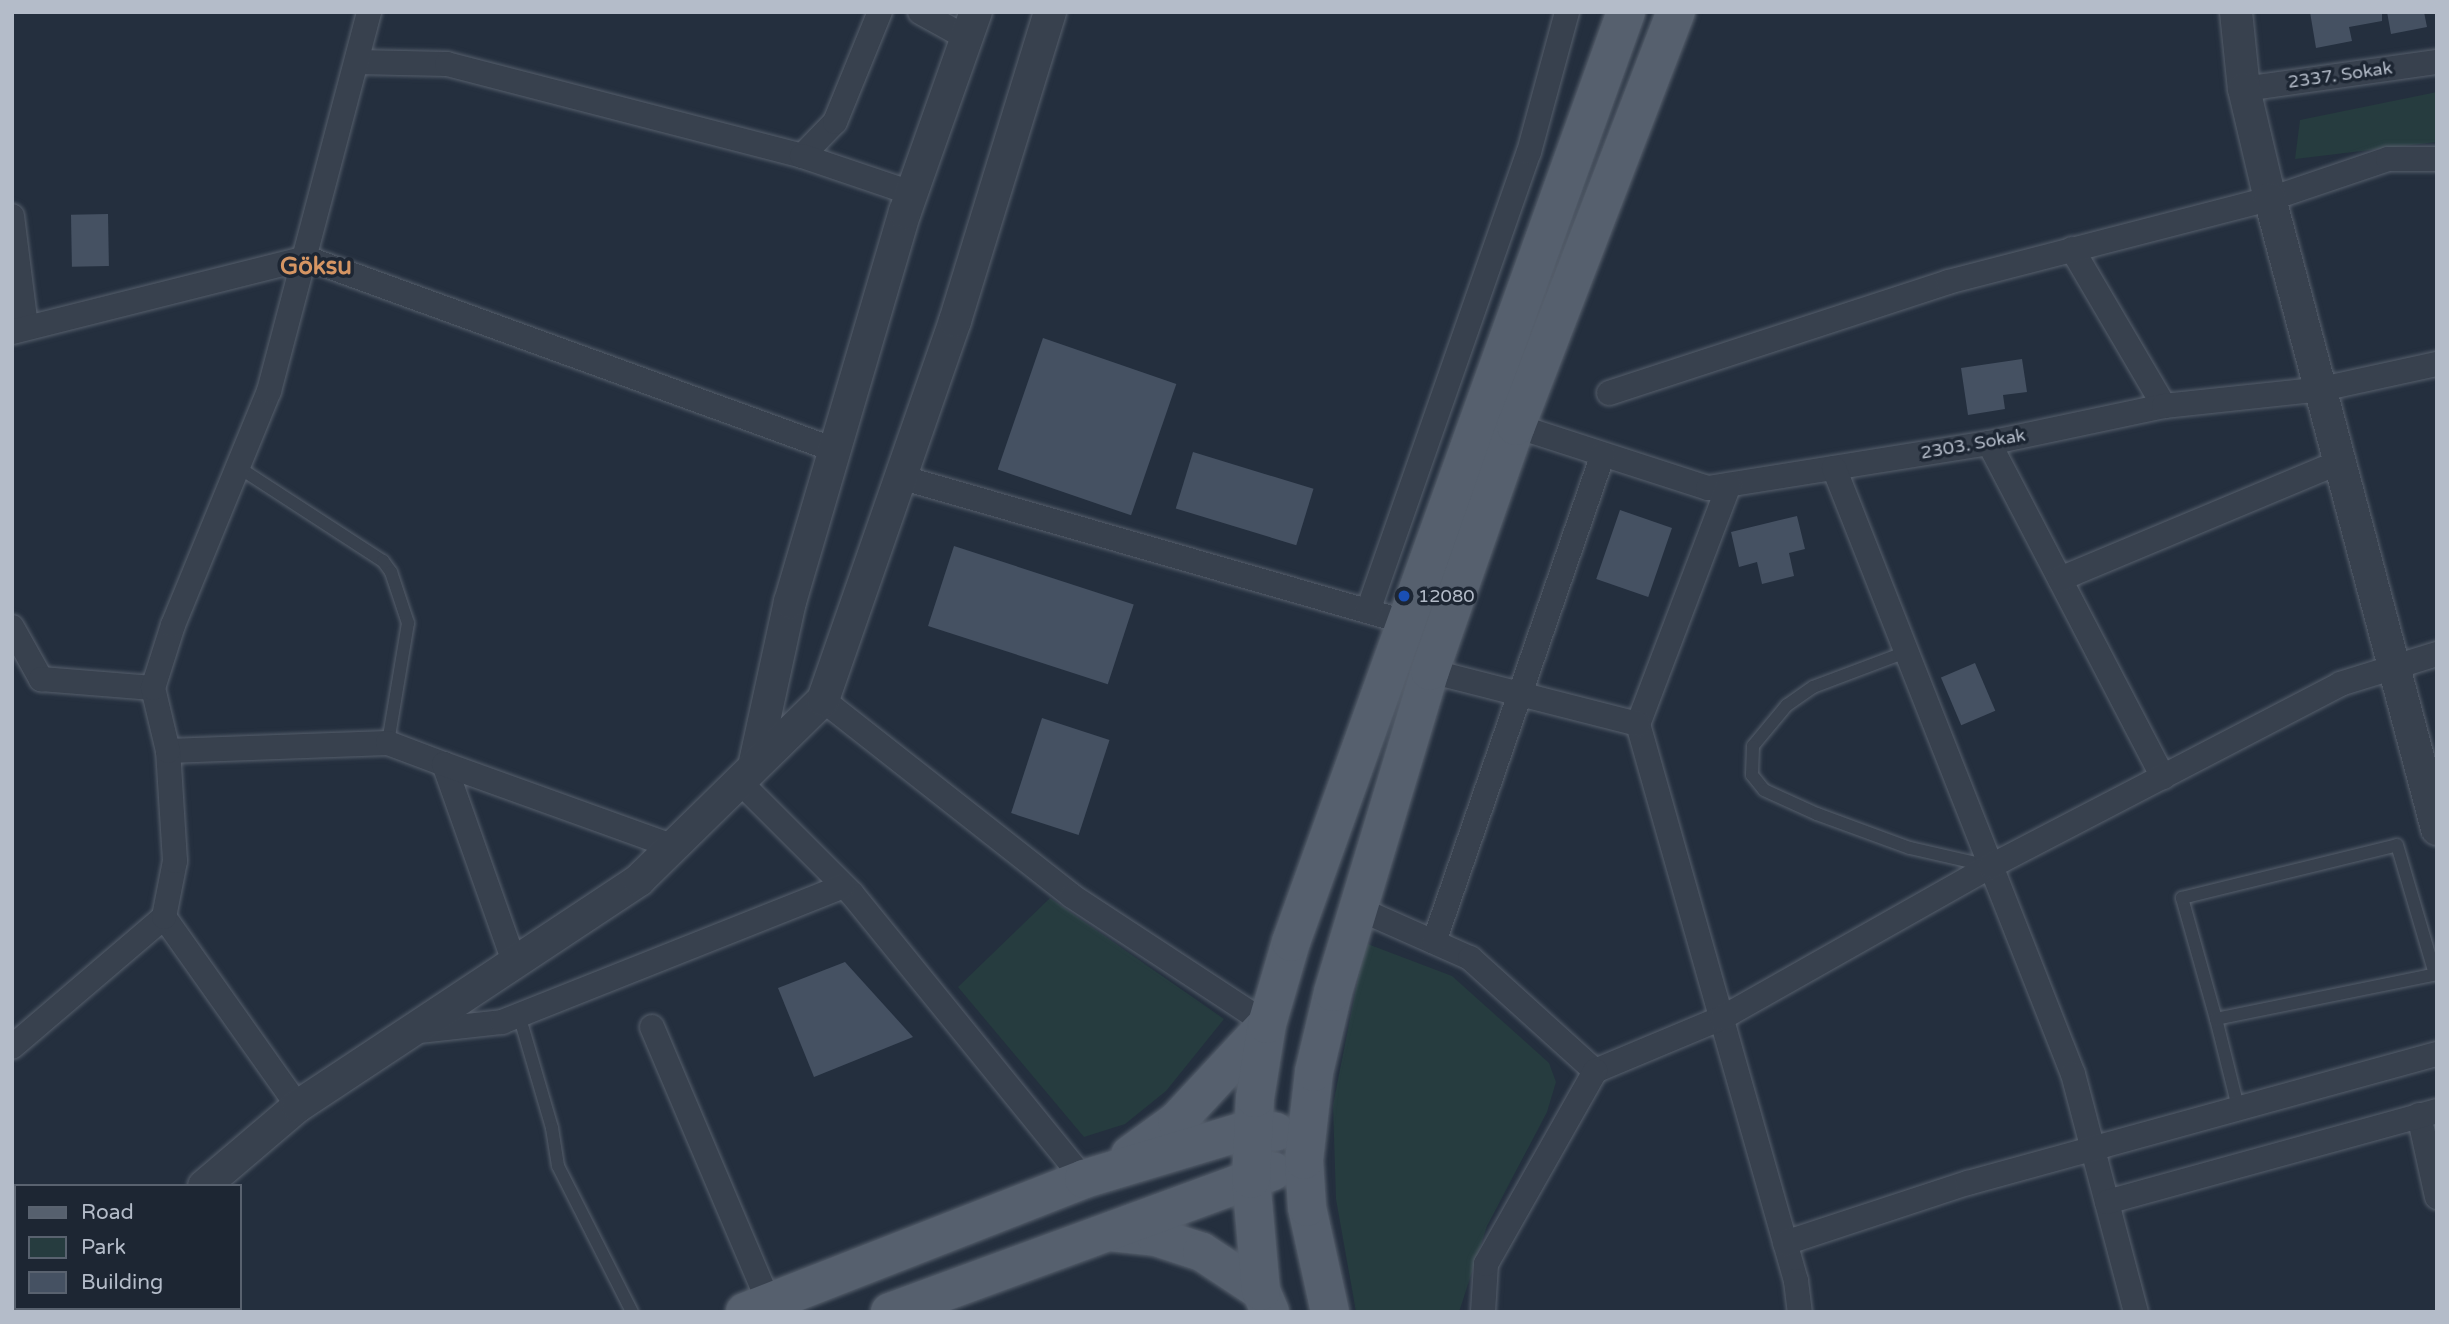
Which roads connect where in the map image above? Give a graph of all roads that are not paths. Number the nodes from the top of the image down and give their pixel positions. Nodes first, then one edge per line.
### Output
1 (369, 12) edge
2 (880, 12) edge
3 (920, 12) edge
4 (1050, 12) edge
5 (1567, 12) edge
6 (1626, 12) edge
7 (1676, 12) edge
8 (2236, 12) edge
9 (971, 25) edge
10 (357, 62) junction
11 (2437, 62) edge
12 (2244, 89) junction
13 (803, 156) junction
14 (2437, 159) edge
15 (911, 193) junction
16 (2270, 199) junction
17 (12, 216) edge
18 (2072, 249) junction
19 (306, 258) junction
20 (19, 330) edge
21 (2437, 364) edge
22 (2322, 389) junction
23 (1609, 393) dead end
24 (2164, 406) junction
25 (1516, 426) junction
26 (1989, 443) junction
27 (835, 450) junction
28 (1603, 454) junction
29 (2340, 461) junction
30 (238, 467) junction
31 (1834, 468) junction
32 (900, 477) junction
33 (1729, 485) junction
34 (2060, 579) junction
35 (1368, 611) junction
36 (1405, 622) junction
37 (12, 626) edge
38 (1906, 652) junction
39 (2437, 654) edge
40 (2394, 664) junction
41 (1430, 671) junction
42 (153, 688) junction
43 (1518, 693) junction
44 (823, 700) junction
45 (1638, 724) junction
46 (388, 743) junction
47 (168, 751) junction
48 (444, 764) junction
49 (746, 771) junction
50 (2163, 777) junction
51 (2437, 829) edge
52 (672, 846) junction
53 (1991, 866) junction
54 (843, 886) junction
55 (1357, 908) junction
56 (164, 917) junction
57 (1434, 942) junction
58 (514, 965) junction
59 (2436, 974) edge
60 (519, 1015) junction
61 (1722, 1018) junction
62 (2216, 1019) junction
63 (1267, 1024) junction
64 (652, 1027) dead end
65 (411, 1032) junction
66 (12, 1047) edge
67 (2437, 1054) edge
68 (1595, 1071) junction
69 (298, 1106) junction
70 (2238, 1107) junction
71 (2428, 1113) edge
72 (1254, 1128) junction
73 (2093, 1148) junction
74 (1305, 1149) junction
75 (1097, 1175) junction
76 (1251, 1179) junction
77 (206, 1184) edge
78 (2437, 1197) edge
79 (2107, 1202) junction
80 (1102, 1230) junction
81 (1785, 1242) junction
82 (1266, 1301) edge
83 (757, 1307) edge
84 (1798, 1311) edge
85 (632, 1312) edge
86 (890, 1312) edge
87 (1330, 1312) edge
88 (1483, 1312) edge
89 (2136, 1312) edge

1 - 10 street
2 - 13 street
3 - 9 street
4 - 32 street
5 - 35 street
6 - 36 main road
7 - 25 main road
8 - 12 street
9 - 15 street
10 - 13 street
10 - 19 street
11 - 12 street, 2337. Sokak
12 - 16 street
13 - 15 street
14 - 16 street
15 - 27 street
16 - 18 street
16 - 22 street
17 - 20 street
18 - 23 street
18 - 24 street
19 - 20 street
19 - 27 street
19 - 30 street
21 - 22 street, 2303. Sokak
22 - 24 street, 2303. Sokak
22 - 29 street
24 - 26 street, 2303. Sokak
25 - 28 street, 2303. Sokak
25 - 41 main road
26 - 31 street, 2303. Sokak
26 - 34 street
27 - 49 street
28 - 33 street, 2303. Sokak
28 - 43 street
29 - 34 street
29 - 40 street
30 - 42 street
30 - 46 lane
31 - 33 street, 2303. Sokak
31 - 38 street
32 - 35 street
32 - 44 street
33 - 45 street
34 - 50 street
35 - 36 street
36 - 63 main road
37 - 42 street
38 - 53 street
38 - 53 lane
39 - 40 street
40 - 50 street
40 - 51 street
41 - 43 street
41 - 55 main road
42 - 47 street
43 - 45 street
43 - 57 street
44 - 49 street
44 - 63 street
45 - 61 street
46 - 47 street
46 - 48 street
47 - 56 street
48 - 52 street
48 - 58 street
49 - 52 street
49 - 54 street
50 - 53 street
52 - 58 street
53 - 61 street
53 - 73 street
54 - 60 street
54 - 75 street
55 - 57 street
55 - 74 main road
56 - 66 street
56 - 69 street
57 - 68 street
58 - 65 street
59 - 62 lane
59 - 62 lane
60 - 65 street
60 - 85 lane
61 - 68 street
61 - 81 street
62 - 70 lane
63 - 72 main road
63 - 75 main road
64 - 83 street
65 - 69 street
67 - 70 street
68 - 88 street
69 - 77 street
70 - 73 street
71 - 78 street
71 - 79 street
72 - 74 main road
72 - 75 main road
72 - 76 main road
73 - 79 street
73 - 81 street
74 - 76 main road
74 - 87 main road
75 - 83 main road
76 - 80 main road
76 - 82 main road
79 - 89 street
80 - 82 main road
80 - 86 main road
81 - 84 street

